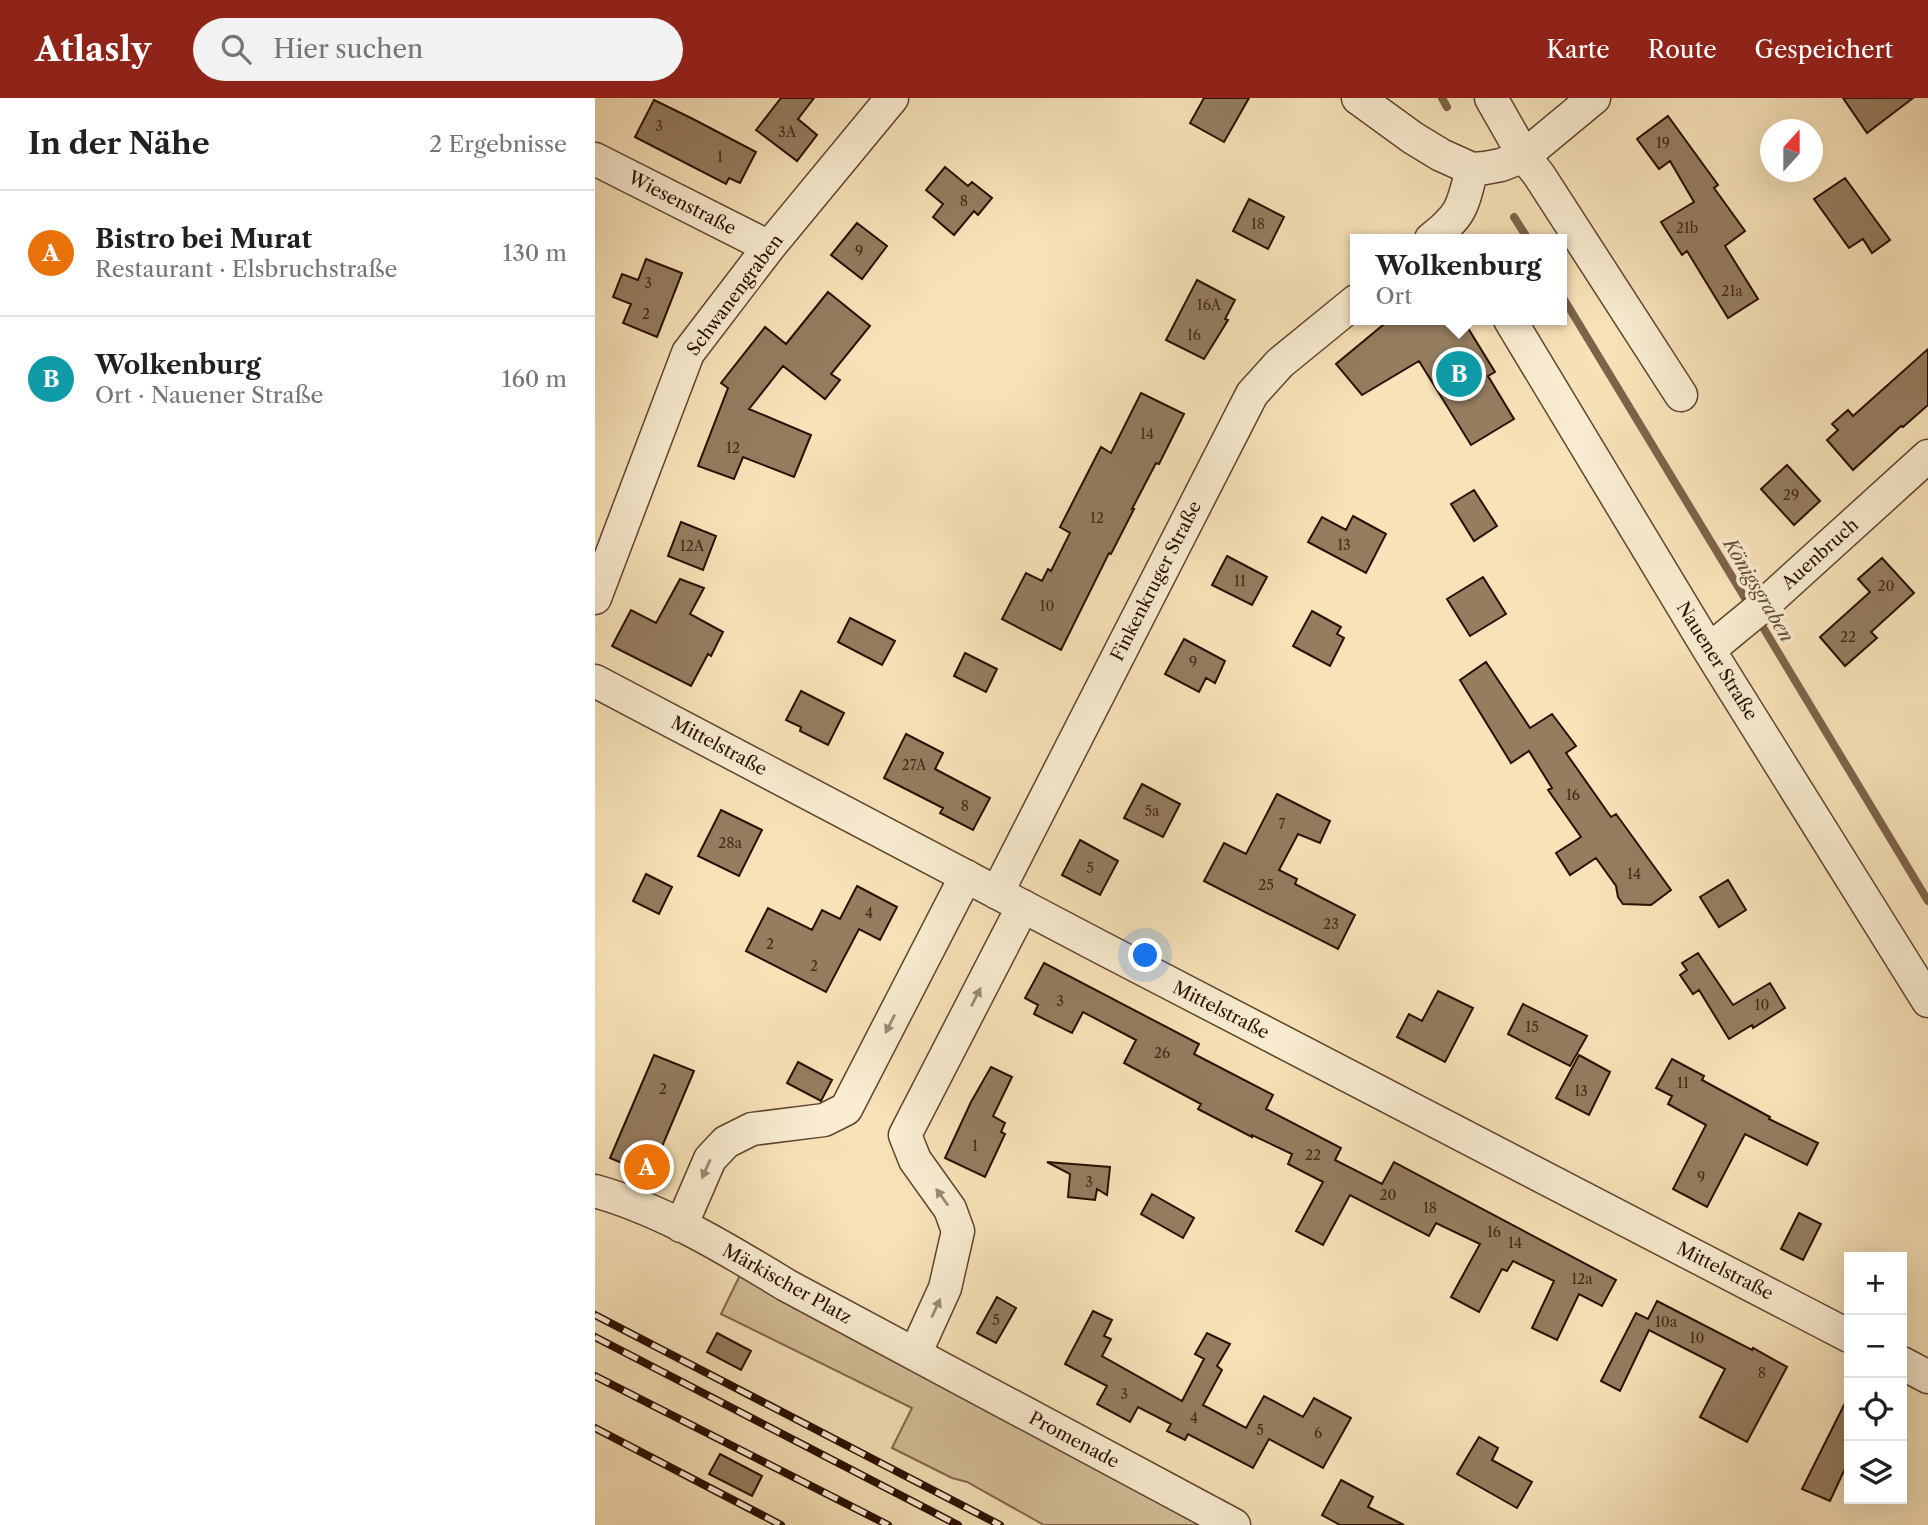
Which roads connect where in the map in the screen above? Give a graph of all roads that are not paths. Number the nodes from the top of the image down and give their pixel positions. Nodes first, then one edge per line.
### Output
1 (892, 98) edge
2 (1357, 98) edge
3 (1491, 98) edge
4 (1594, 98) edge
5 (1524, 156) junction
6 (595, 159) edge
7 (1472, 169) junction
8 (1448, 234) edge
9 (769, 247) junction
10 (1350, 306) edge
11 (1513, 325) edge
12 (1681, 396) dead end
13 (1928, 456) edge
14 (595, 598) edge
15 (1709, 650) junction
16 (595, 681) edge
17 (966, 876) junction
18 (1010, 899) junction
19 (1928, 1001) edge
20 (595, 1191) edge
21 (681, 1226) junction
22 (1844, 1333) edge
23 (915, 1354) junction
24 (1907, 1366) edge
25 (1928, 1377) edge
26 (1234, 1525) edge

1 - 9 street, Schwanengraben
2 - 7 street
3 - 5 street
4 - 5 street
5 - 7 street
5 - 12 street
6 - 9 street, Wiesenstraße
7 - 8 street
9 - 14 street, Schwanengraben
10 - 18 street, Finkenkruger Straße
11 - 15 street, Nauener Straße
13 - 15 street, Auenbruch
15 - 19 street, Nauener Straße
16 - 17 street, Mittelstraße
17 - 18 street, Mittelstraße
17 -> 21 street
18 - 22 street, Mittelstraße
23 -> 18 street, Finkenkruger Straße
20 - 21 street, Märkischer Platz
21 - 23 street, Märkischer Platz
23 - 26 street, Promenade
24 - 25 street

